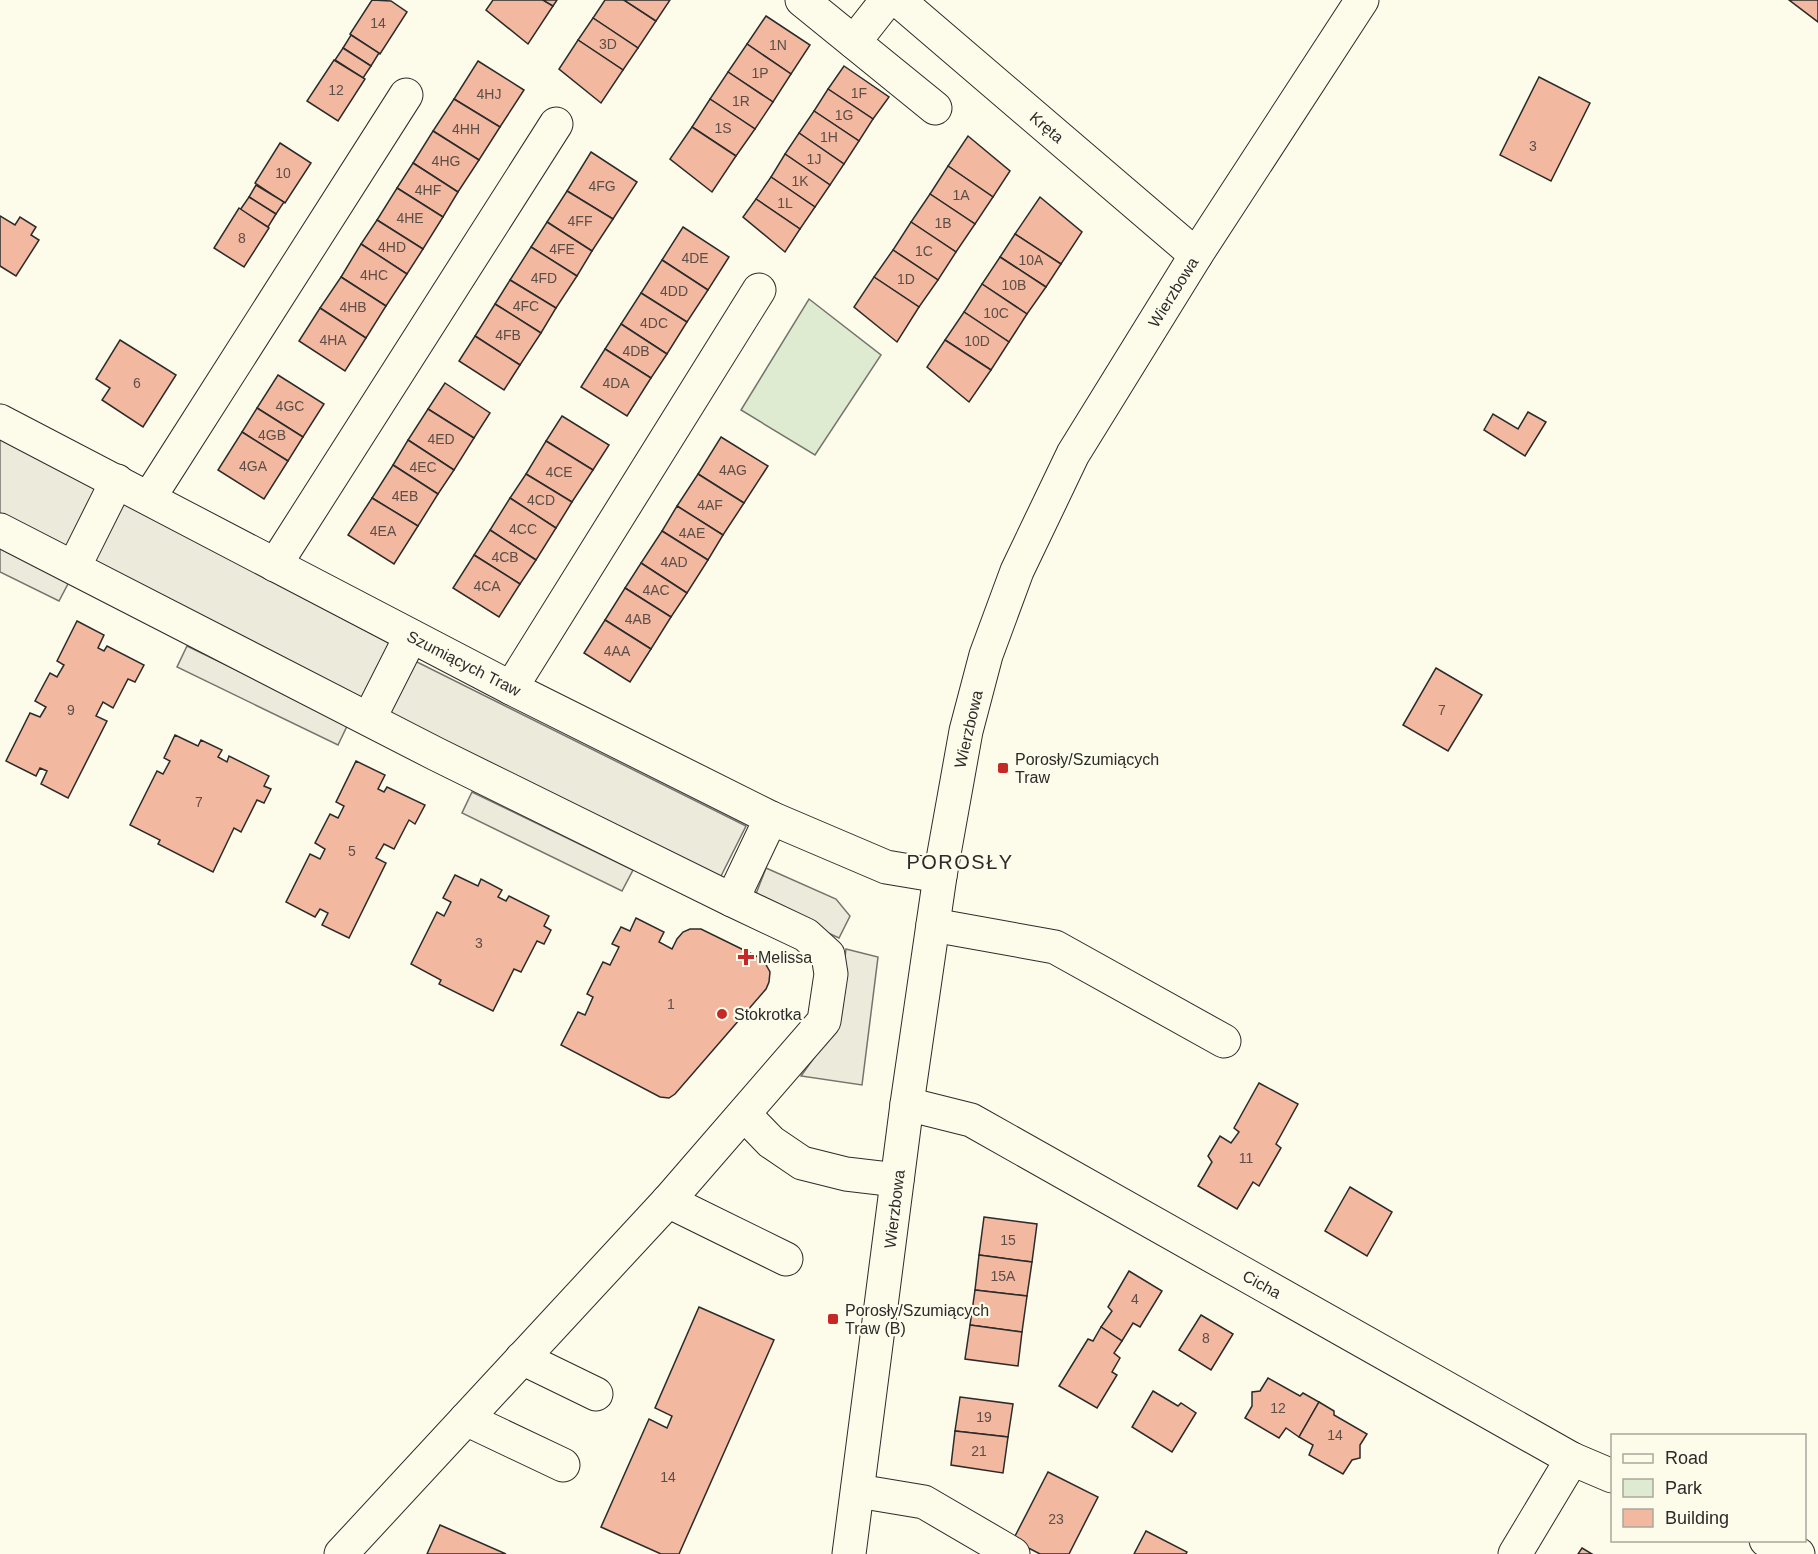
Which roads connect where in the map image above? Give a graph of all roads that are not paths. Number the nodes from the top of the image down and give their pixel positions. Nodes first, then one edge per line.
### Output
1 (802, 0) edge
2 (887, 0) edge
3 (898, 0) edge
4 (1362, 0) edge
5 (854, 42) junction
6 (406, 95) dead end
7 (935, 108) dead end
8 (556, 124) dead end
9 (1196, 255) junction
10 (759, 290) dead end
11 (0, 422) edge
12 (117, 482) junction
13 (149, 498) junction
14 (0, 530) edge
15 (275, 565) junction
16 (74, 567) junction
17 (411, 636) junction
18 (511, 688) junction
19 (369, 719) junction
20 (771, 818) junction
21 (940, 876) junction
22 (732, 900) junction
23 (933, 925) junction
24 (1224, 1041) dead end
25 (907, 1104) junction
26 (744, 1114) junction
27 (897, 1180) junction
28 (668, 1201) junction
29 (786, 1259) dead end
30 (522, 1358) junction
31 (596, 1394) dead end
32 (466, 1419) junction
33 (1572, 1459) junction
34 (563, 1465) dead end
35 (1611, 1476) edge
36 (858, 1491) junction
37 (1771, 1542) edge
38 (341, 1554) edge
39 (849, 1554) edge
40 (1013, 1554) edge
41 (1515, 1554) edge
42 (1798, 1554) edge

1 - 5 street
2 - 5 street
3 - 9 street, Kręta
4 - 9 street, Wierzbowa
5 - 7 street
6 - 13 street
8 - 15 street
9 - 21 street, Wierzbowa
10 - 18 street
11 - 12 street, Szumiących Traw
12 - 13 street, Szumiących Traw
12 - 16 street
13 - 15 street, Szumiących Traw
14 - 16 street
15 - 17 street, Szumiących Traw
16 - 19 street
17 - 18 street, Szumiących Traw
17 - 19 street
18 - 20 street, Szumiących Traw
19 - 22 street
20 - 21 street, Szumiących Traw
20 - 22 street
21 - 23 street, Wierzbowa
22 - 26 street
23 - 24 street
23 - 25 street, Wierzbowa
25 - 27 street, Wierzbowa
25 - 33 street, Cicha
26 - 27 street
26 - 28 street
27 - 36 street, Wierzbowa
28 - 29 street
28 - 30 street
30 - 31 street
30 - 32 street
32 - 34 street
32 - 38 street
33 - 35 street, Cicha
33 - 41 street
36 - 39 street, Wierzbowa
36 - 40 street
37 - 42 street

